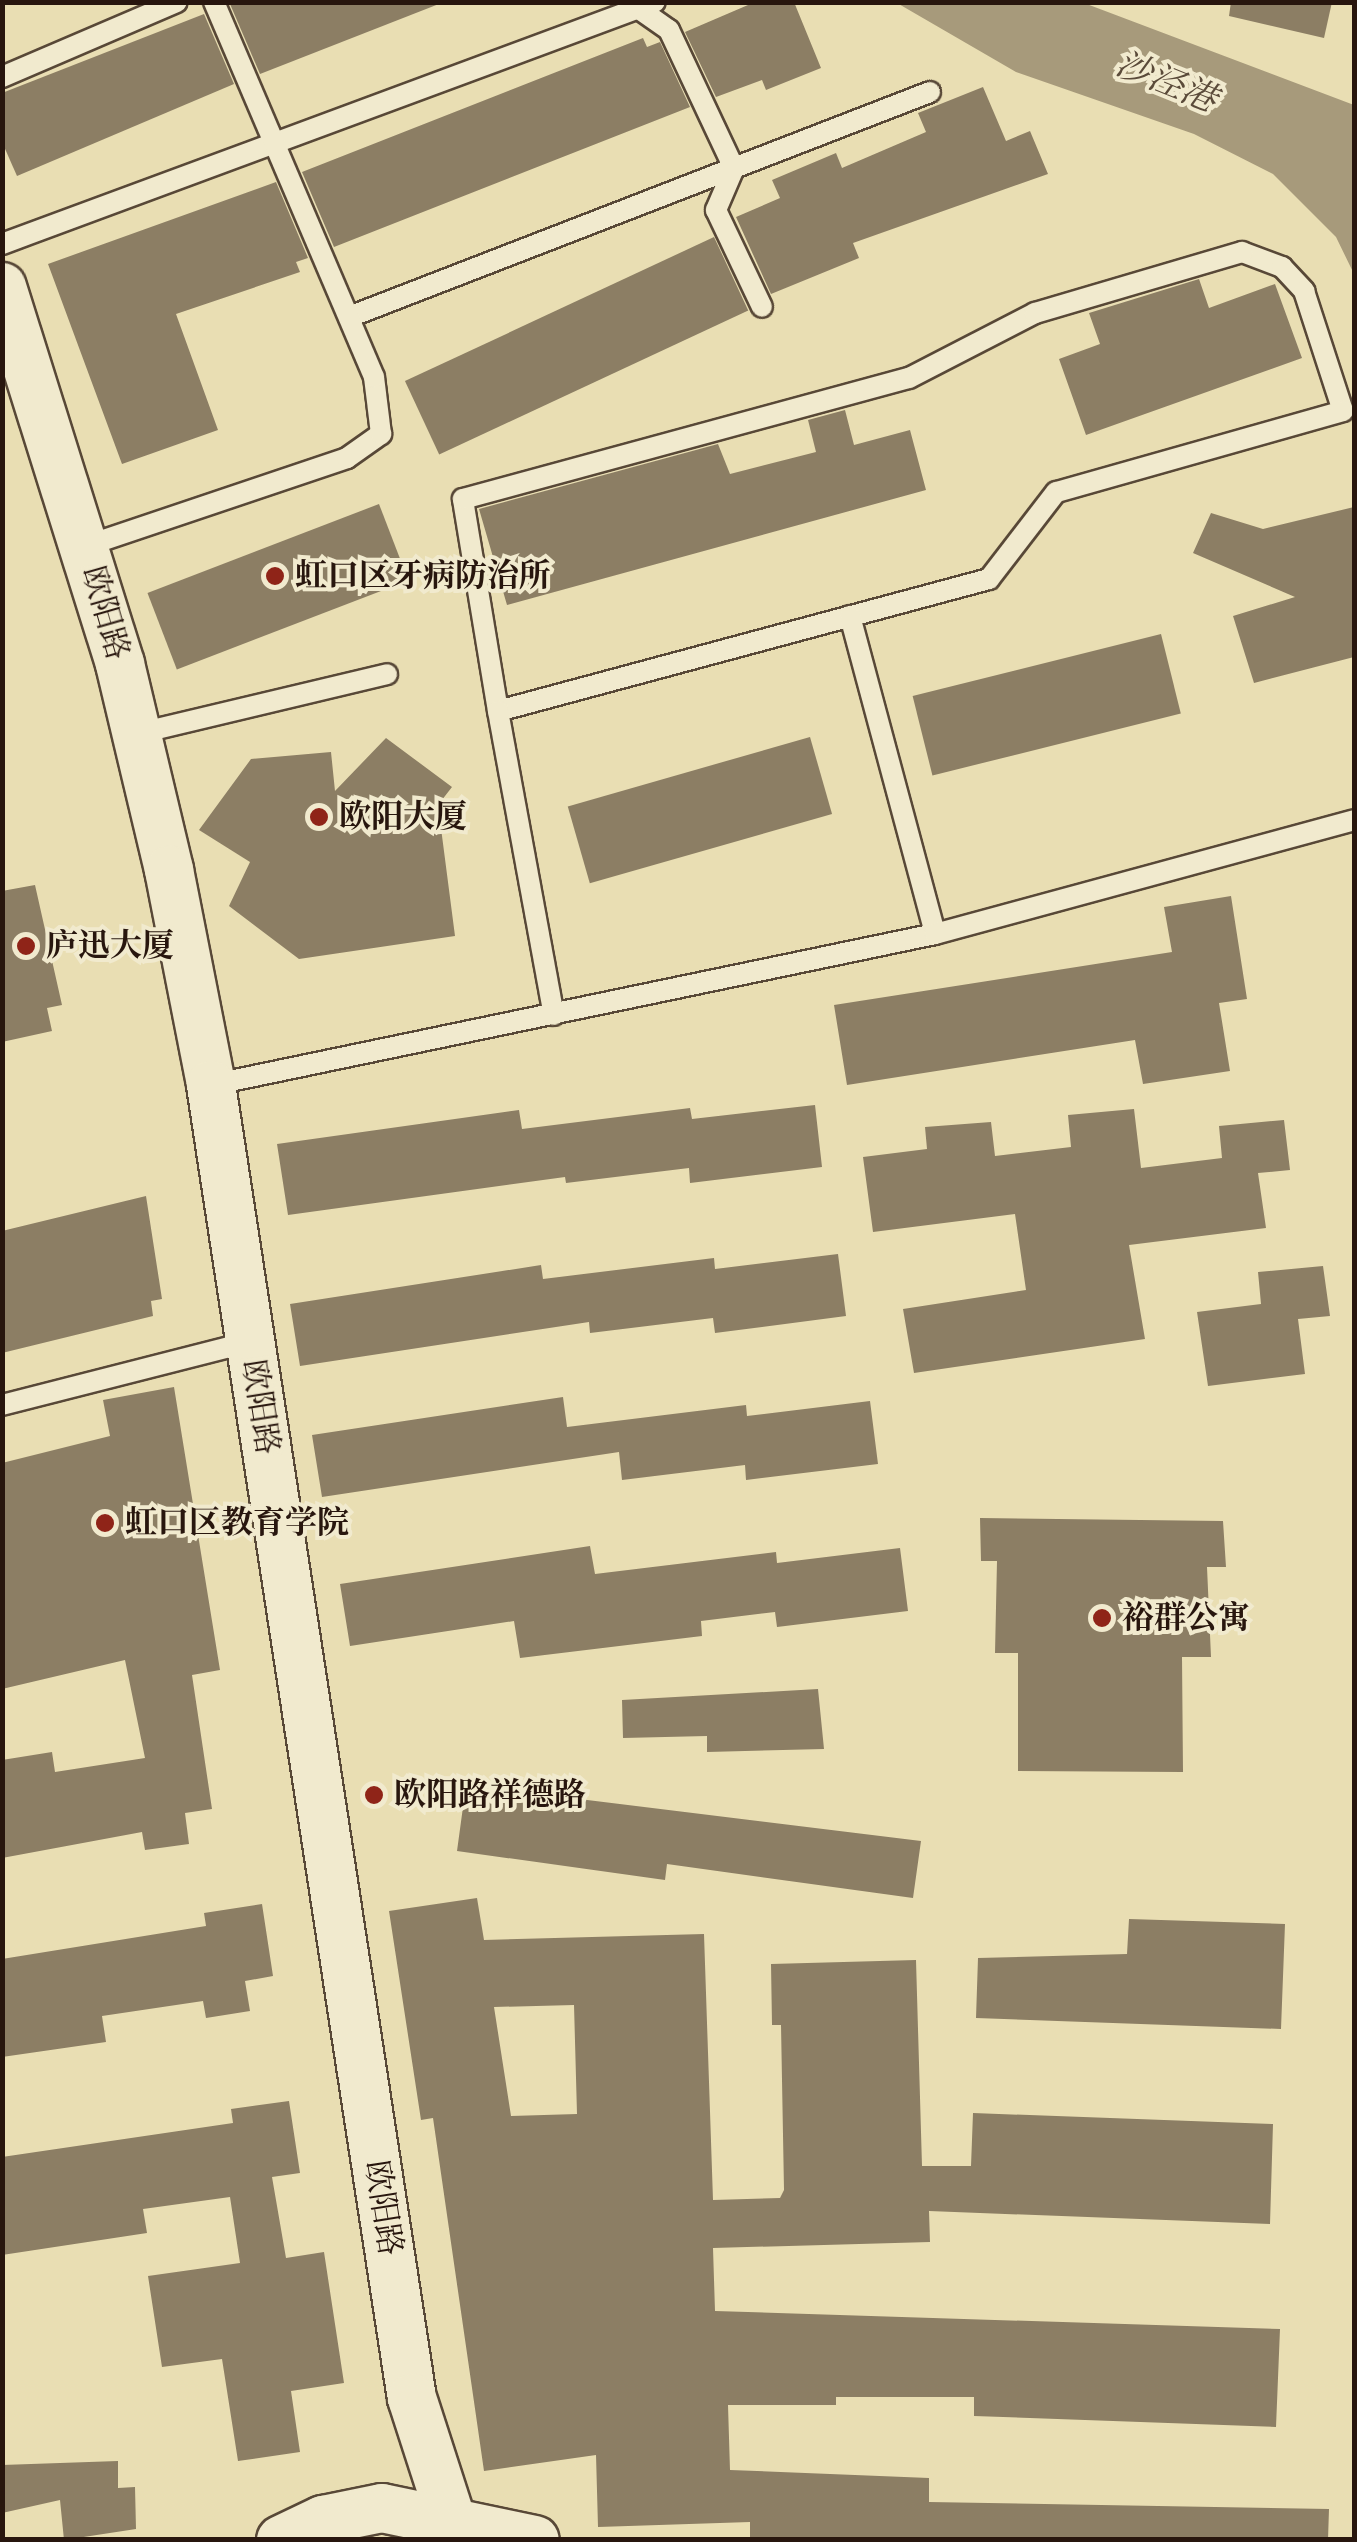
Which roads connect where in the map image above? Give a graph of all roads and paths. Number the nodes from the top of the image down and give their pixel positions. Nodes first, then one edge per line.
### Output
1 (177, 2) edge
2 (214, 2) edge
3 (655, 2) edge
4 (633, 6) edge
5 (2, 76) edge
6 (930, 92) dead end
7 (274, 143) junction
8 (734, 168) junction
9 (2, 244) edge
10 (2, 287) edge
11 (762, 307) dead end
12 (348, 317) junction
13 (86, 546) junction
14 (850, 616) junction
15 (386, 674) dead end
16 (498, 711) junction
17 (136, 734) junction
18 (1354, 820) edge
19 (935, 934) junction
20 (554, 1015) junction
21 (211, 1085) junction
22 (250, 1342) junction
23 (2, 1405) edge
24 (453, 2528) edge
25 (281, 2540) edge
26 (535, 2540) edge

1 - 5 lane
2 - 7 lane
3 - 4 lane
4 - 7 lane
4 - 8 lane
6 - 8 lane
7 - 9 lane
7 - 12 lane
8 - 11 lane
8 - 12 lane
10 - 13 street, 欧阳路
12 - 13 lane
13 - 17 street, 欧阳路
14 - 16 lane
14 - 16 lane
14 - 19 lane
15 - 17 lane
16 - 20 lane
17 - 21 street, 欧阳路
18 - 19 lane
19 - 20 lane
20 - 21 lane
21 - 22 street, 欧阳路
22 - 23 lane
22 - 24 street, 欧阳路
24 - 25 street
24 - 26 street

